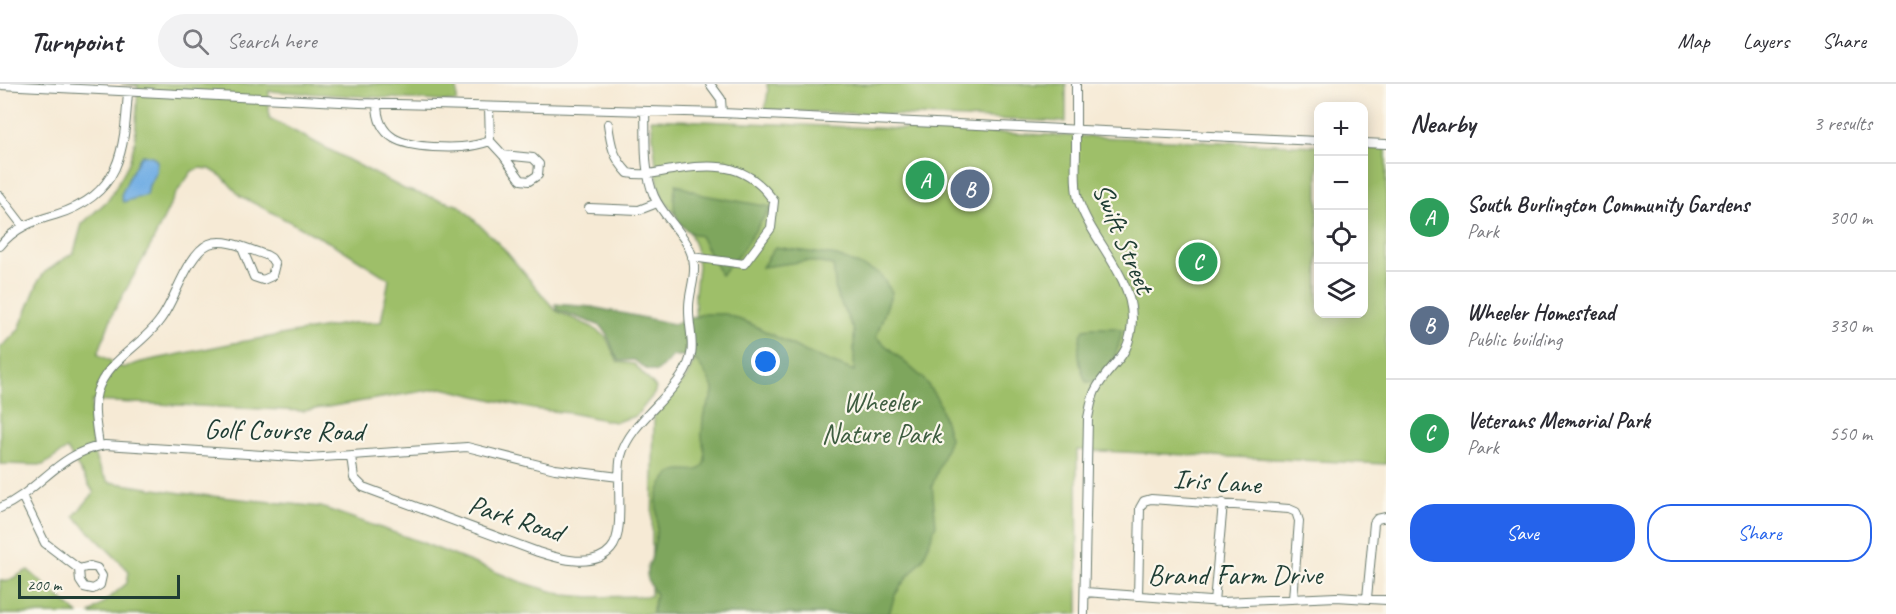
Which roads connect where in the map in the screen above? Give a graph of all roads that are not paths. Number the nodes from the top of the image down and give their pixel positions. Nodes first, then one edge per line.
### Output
1 (710, 84) edge
2 (1076, 84) edge
3 (0, 85) edge
4 (128, 92) junction
5 (377, 104) junction
6 (489, 107) junction
7 (645, 111) junction
8 (722, 113) junction
9 (608, 124) dead end
10 (1076, 130) junction
11 (490, 141) junction
12 (1314, 141) edge
13 (1368, 143) edge
14 (1386, 144) edge
15 (503, 155) dead end
16 (648, 175) junction
17 (0, 196) edge
18 (657, 203) junction
19 (589, 208) dead end
20 (23, 226) junction
21 (0, 246) edge
22 (242, 248) dead end
23 (692, 257) junction
24 (99, 446) junction
25 (351, 456) junction
26 (619, 477) junction
27 (22, 496) junction
28 (1222, 504) junction
29 (0, 508) edge
30 (1386, 517) edge
31 (79, 569) dead end
32 (1085, 592) junction
33 (1138, 596) junction
34 (1367, 598) junction
35 (1293, 599) junction
36 (1386, 600) edge
37 (1214, 602) junction
38 (1084, 614) edge

1 - 8 street
2 - 10 street, Swift Street
3 - 4 street
4 - 5 street
4 - 20 street
5 - 6 street
5 - 11 street
6 - 7 street
6 - 11 street
7 - 8 street
7 - 16 street, Park Road
8 - 10 street
9 - 16 street
10 - 12 street
10 - 32 street, Swift Street
11 - 15 street
13 - 14 street
16 - 18 street, Park Road
16 - 23 street
17 - 20 street
18 - 19 street
18 - 23 street, Park Road
20 - 21 street
22 - 24 street
23 - 26 street, Park Road
24 - 25 street, Golf Course Road
24 - 27 street, Golf Course Road
25 - 26 street, Golf Course Road
25 - 26 street, Park Road
27 - 29 street, Golf Course Road
27 - 31 street
28 - 33 street, Iris Lane
28 - 35 street, Iris Lane
28 - 37 street
30 - 34 street
32 - 33 street, Brand Farm Drive
32 - 38 street, Swift Street
33 - 37 street, Brand Farm Drive
34 - 35 street, Brand Farm Drive
34 - 36 street, Brand Farm Drive
35 - 37 street, Brand Farm Drive

